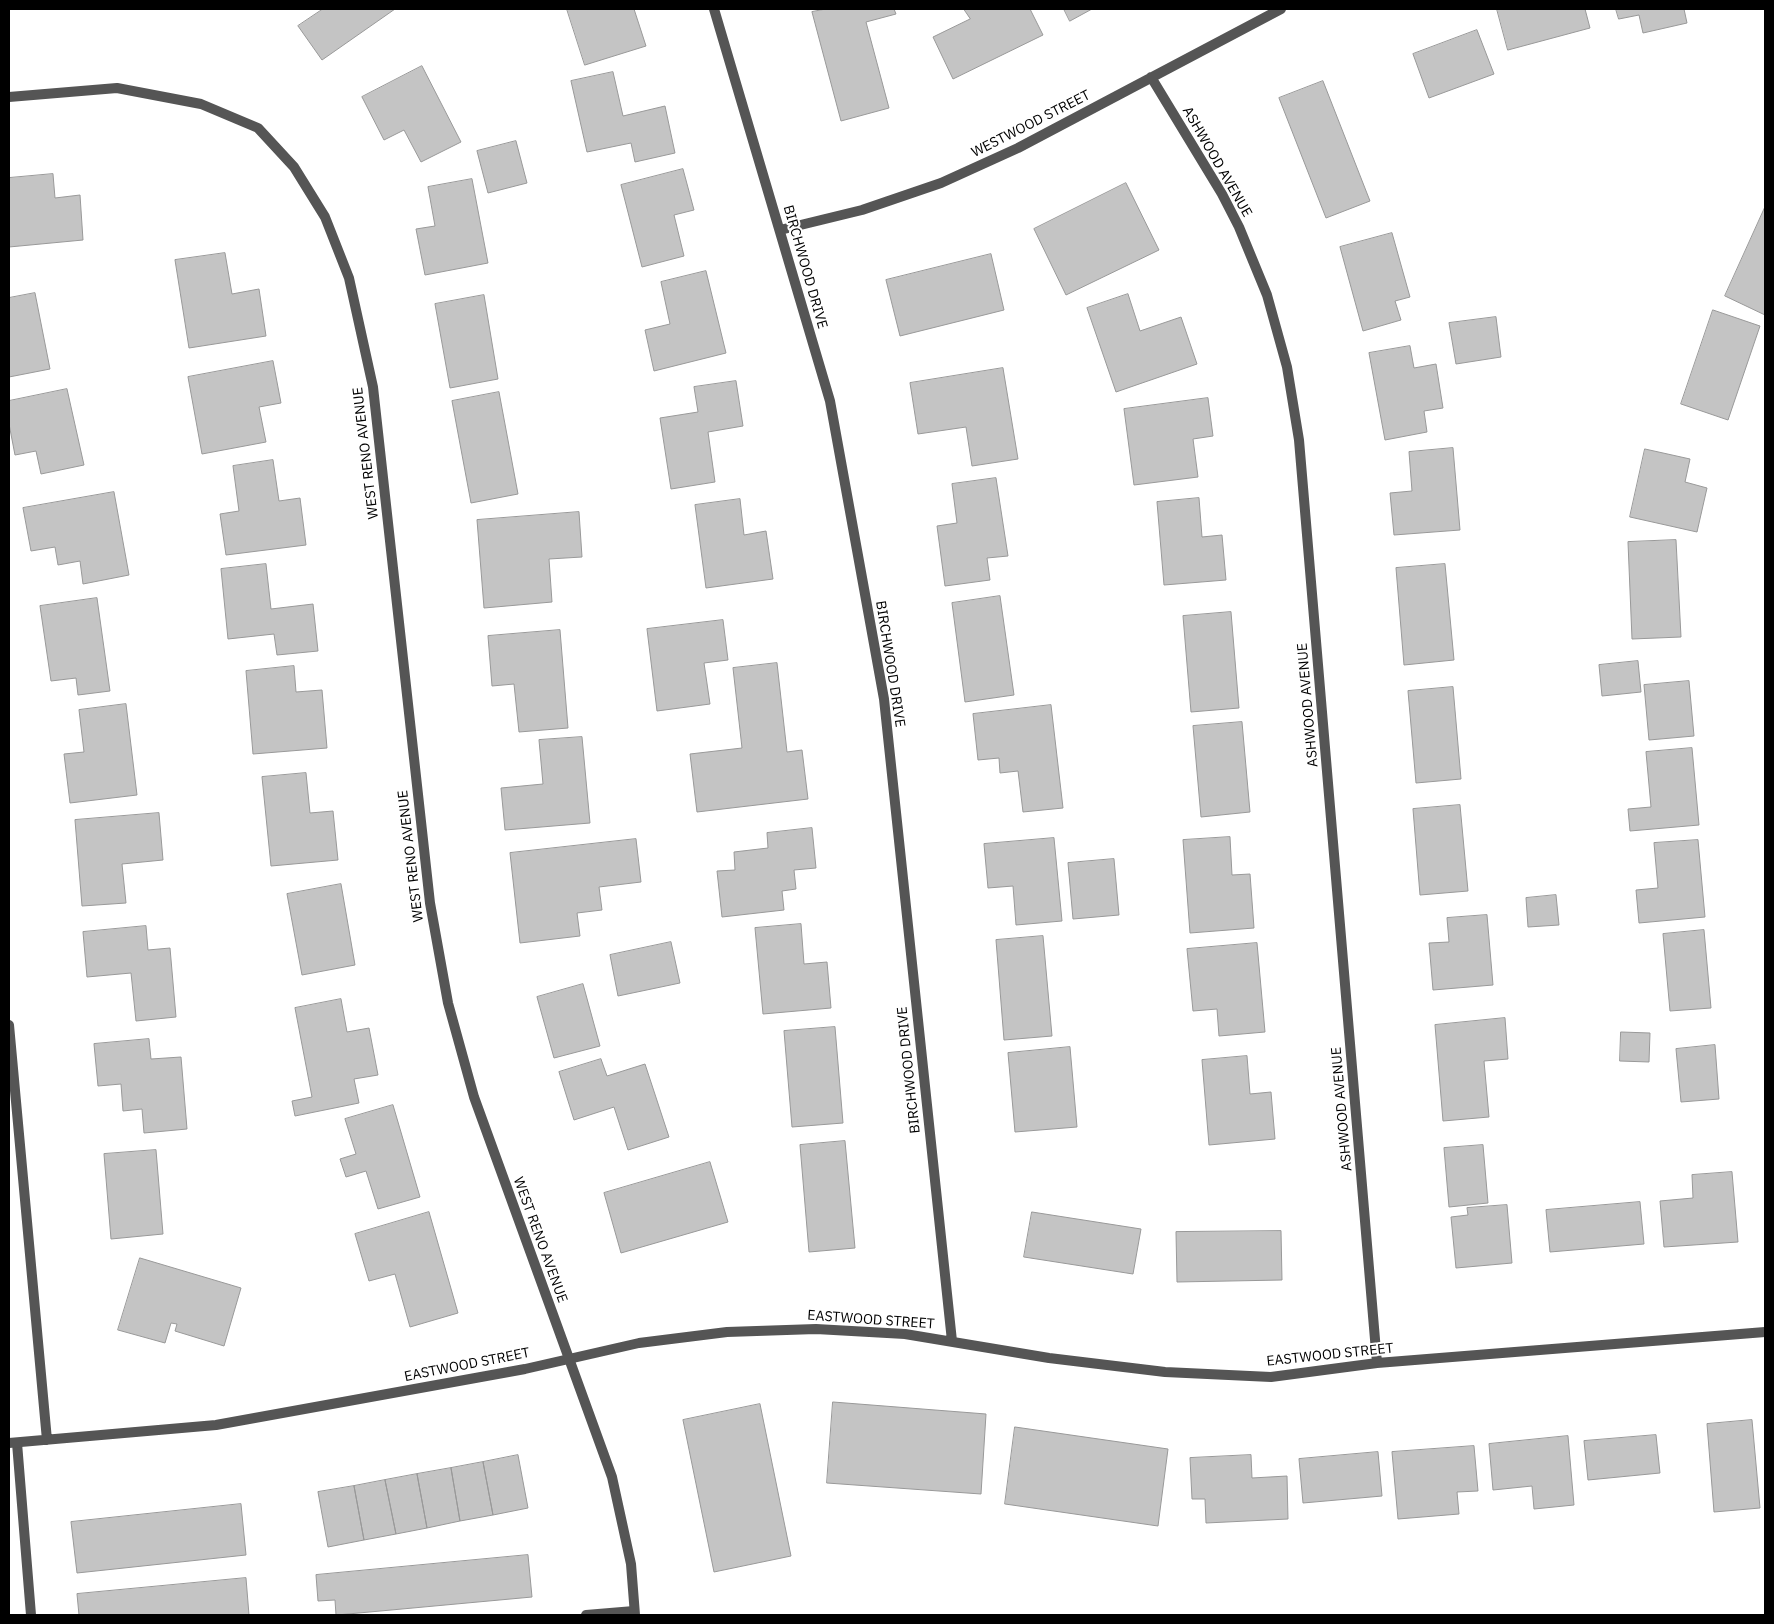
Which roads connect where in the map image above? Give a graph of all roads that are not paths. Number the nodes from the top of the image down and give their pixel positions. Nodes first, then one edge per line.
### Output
1 (714, 9) edge
2 (1281, 9) edge
3 (1151, 77) junction
4 (9, 97) edge
5 (780, 230) junction
6 (9, 1025) edge
7 (1765, 1332) edge
8 (952, 1341) junction
9 (568, 1359) junction
10 (1377, 1363) junction
11 (47, 1440) junction
12 (13, 1443) edge
13 (635, 1613) edge
14 (31, 1615) edge
15 (586, 1615) edge

1 - 5 street, BIRCHWOOD DRIVE
2 - 3 street, WESTWOOD STREET
3 - 5 street, WESTWOOD STREET
3 - 10 street, ASHWOOD AVENUE
4 - 9 street, WEST RENO AVENUE
5 - 8 street, BIRCHWOOD DRIVE
6 - 11 street
7 - 10 street, EASTWOOD STREET
8 - 9 street, EASTWOOD STREET
8 - 10 street, EASTWOOD STREET
9 - 11 street, EASTWOOD STREET
9 - 13 street, WEST RENO AVENUE
11 - 12 street, EASTWOOD STREET
12 - 14 street
13 - 15 street

